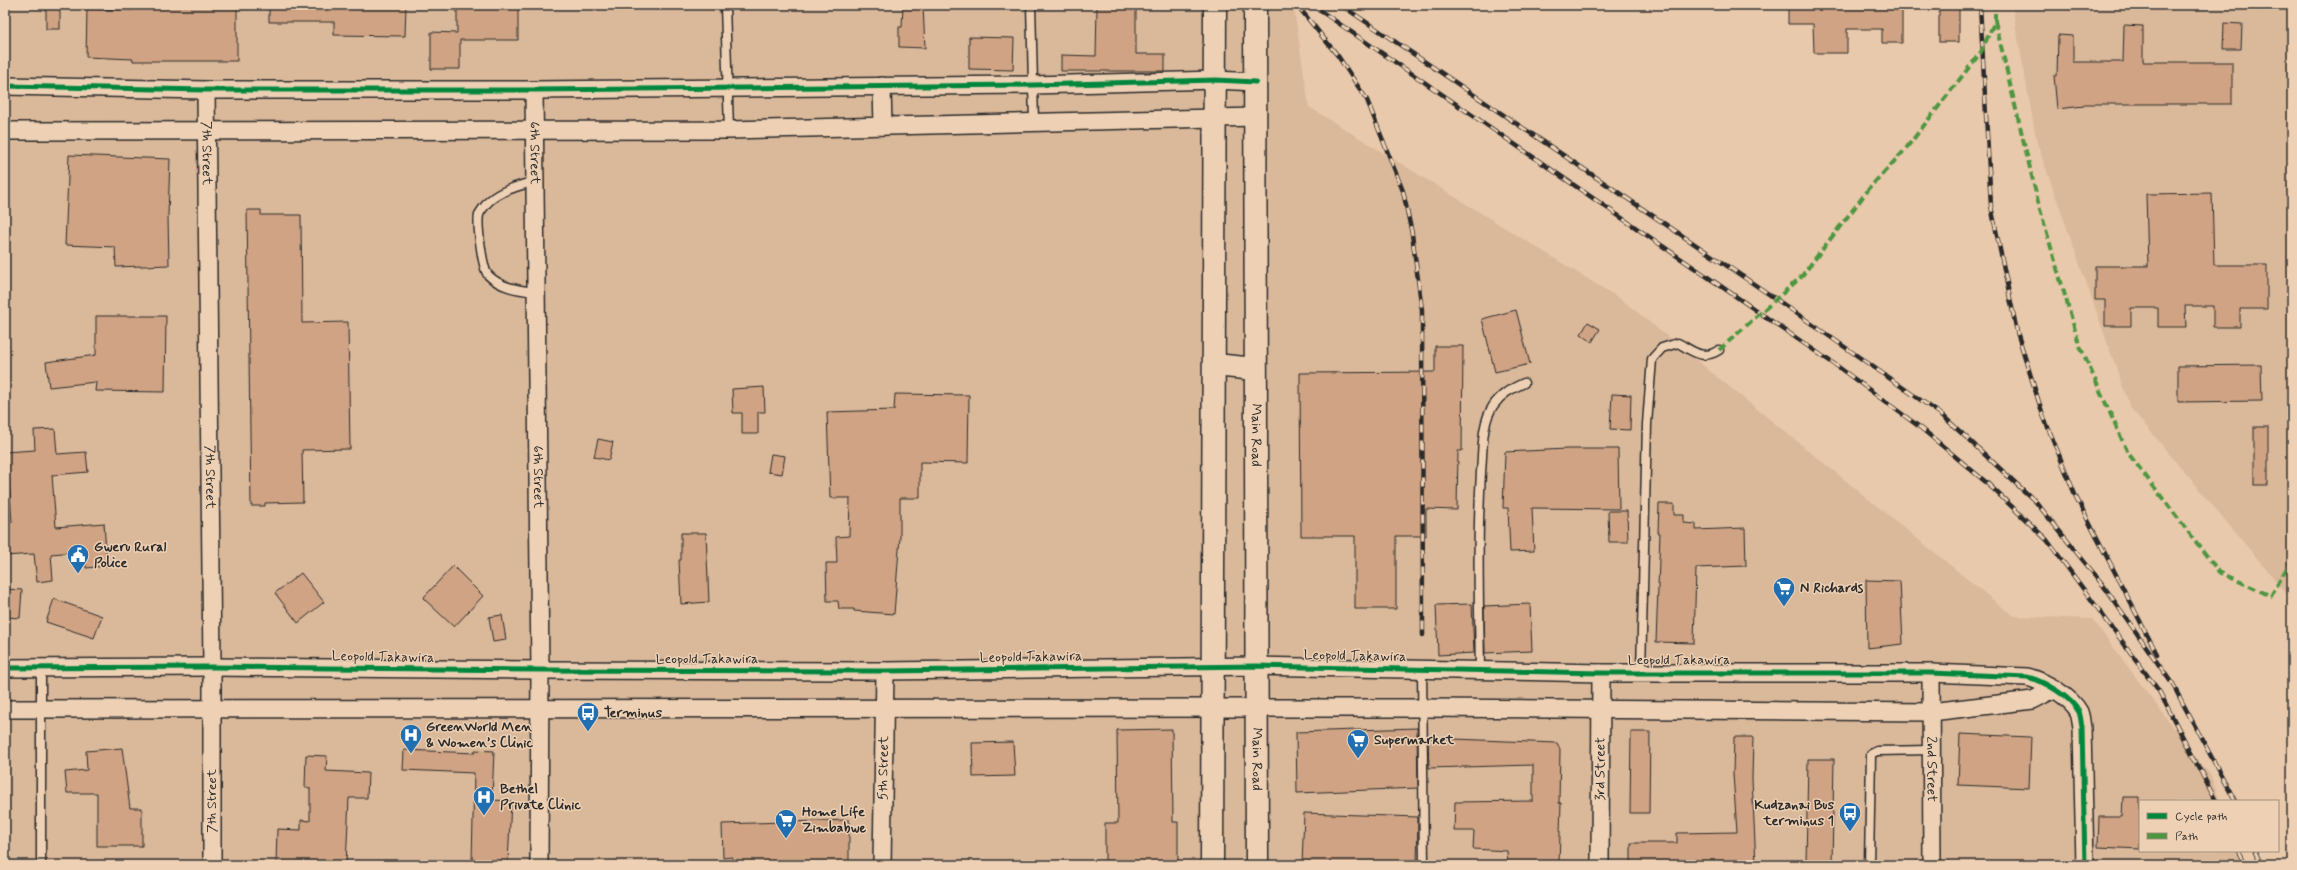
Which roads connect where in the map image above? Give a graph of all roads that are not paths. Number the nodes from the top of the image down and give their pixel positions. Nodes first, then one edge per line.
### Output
1 (725, 5) edge
2 (1031, 5) edge
3 (1215, 5) edge
4 (1255, 5) edge
5 (1216, 80) junction
6 (1256, 82) junction
7 (1033, 85) junction
8 (5, 86) edge
9 (882, 86) junction
10 (726, 87) junction
11 (206, 90) junction
12 (534, 90) junction
13 (1256, 117) junction
14 (1215, 118) junction
15 (1034, 122) junction
16 (883, 126) junction
17 (535, 128) junction
18 (207, 130) junction
19 (729, 130) junction
20 (5, 131) edge
21 (535, 181) junction
22 (536, 292) junction
23 (1719, 350) dead end
24 (1215, 365) junction
25 (1255, 368) junction
26 (1524, 383) dead end
27 (1257, 666) junction
28 (212, 667) junction
29 (5, 668) edge
30 (41, 668) junction
31 (1212, 668) junction
32 (540, 670) junction
33 (1422, 670) junction
34 (885, 671) junction
35 (1480, 671) junction
36 (1641, 672) junction
37 (1601, 673) junction
38 (1931, 673) junction
39 (2054, 689) junction
40 (538, 708) junction
41 (883, 708) junction
42 (1256, 708) junction
43 (1423, 708) junction
44 (1599, 708) junction
45 (5, 709) edge
46 (1211, 709) junction
47 (40, 710) junction
48 (212, 710) junction
49 (1931, 712) junction
50 (1931, 750) junction
51 (41, 865) edge
52 (212, 865) edge
53 (538, 865) edge
54 (882, 865) edge
55 (1212, 865) edge
56 (1257, 865) edge
57 (1424, 865) edge
58 (1600, 865) edge
59 (1869, 865) edge
60 (1932, 865) edge
61 (2085, 865) edge

1 - 10 lane
2 - 7 lane
3 - 5 main road
4 - 6 main road, Main Road
5 - 6 street
5 - 7 street
5 - 14 main road
6 - 13 main road, Main Road
7 - 9 street
7 - 15 lane
8 - 11 street
9 - 10 street
9 - 16 street
10 - 12 street
10 - 19 lane
11 - 12 street
11 - 18 street, 7th Street
12 - 17 street, 6th Street
13 - 14 street
13 - 25 main road, Main Road
14 - 15 street
14 - 24 main road
15 - 16 street
16 - 19 street
17 - 18 street
17 - 19 street
17 - 21 street, 6th Street
18 - 20 street
18 - 28 street, 7th Street
21 - 22 street, 6th Street
21 - 22 lane
22 - 32 street, 6th Street
23 - 36 lane
24 - 25 main road
24 - 31 main road
25 - 27 main road, Main Road
26 - 35 lane
27 - 31 street, Leopold Takawira
27 - 33 street, Leopold Takawira
27 - 42 main road, Main Road
28 - 30 street, Leopold Takawira
28 - 32 street, Leopold Takawira
28 - 48 street, 7th Street
29 - 30 street, Leopold Takawira
30 - 47 lane
31 - 34 street, Leopold Takawira
31 - 46 main road
32 - 34 street, Leopold Takawira
32 - 40 street, 6th Street
33 - 35 street, Leopold Takawira
33 - 43 lane
34 - 41 street, 5th Street
35 - 37 street, Leopold Takawira
36 - 37 street, Leopold Takawira
36 - 38 street, Leopold Takawira
37 - 44 street, 3rd Street
38 - 39 street, Leopold Takawira
38 - 49 street, 2nd Street
39 - 49 street
39 - 61 street, Leopold Takawira
40 - 41 street
40 - 48 street
40 - 53 street, 6th Street
41 - 46 street
41 - 54 street, 5th Street
42 - 43 street
42 - 46 street
42 - 56 main road, Main Road
43 - 44 street
43 - 57 lane
44 - 49 street
44 - 58 street, 3rd Street
45 - 47 street
46 - 55 main road
47 - 48 street
47 - 51 lane
48 - 52 street, 7th Street
49 - 50 street, 2nd Street
50 - 59 lane
50 - 60 street, 2nd Street

